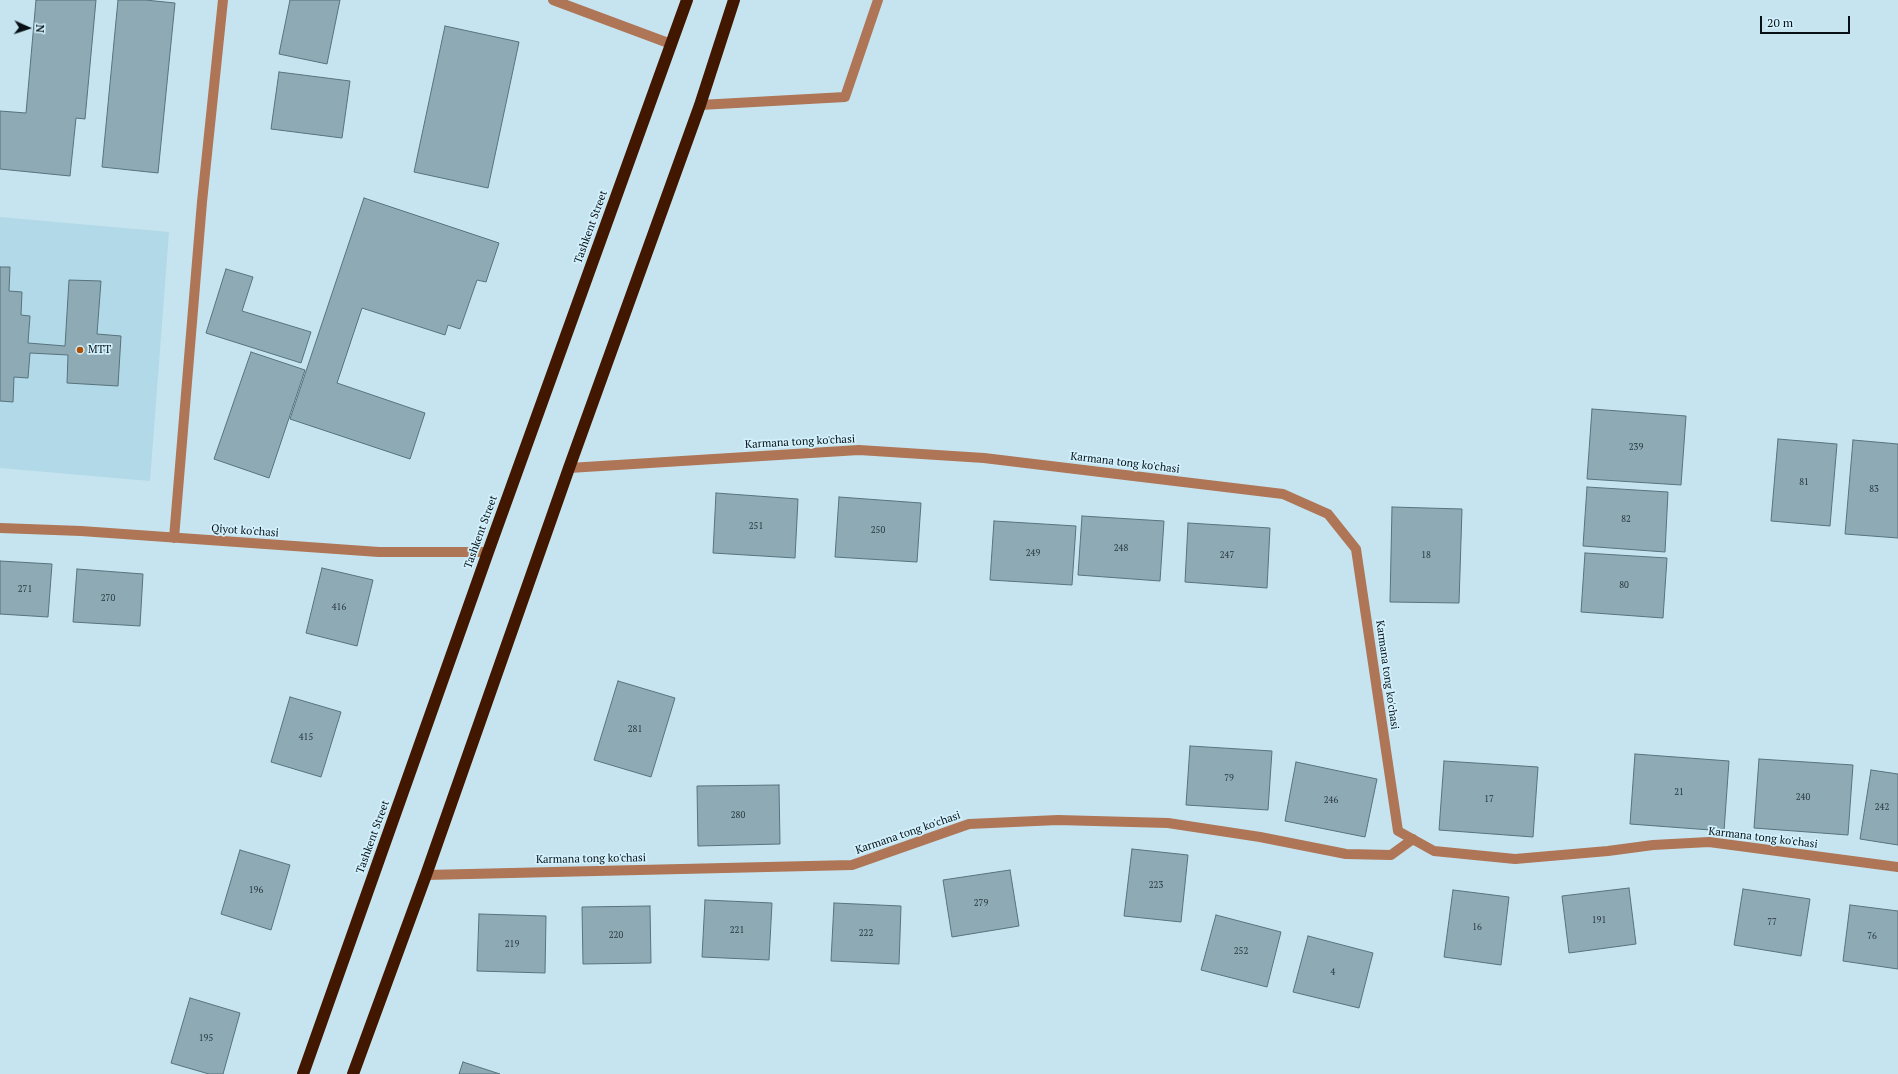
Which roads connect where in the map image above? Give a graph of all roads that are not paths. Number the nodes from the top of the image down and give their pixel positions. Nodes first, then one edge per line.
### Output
1 (223, 0) edge
2 (553, 0) edge
3 (687, 0) edge
4 (734, 0) edge
5 (878, 0) edge
6 (671, 44) junction
7 (700, 105) junction
8 (569, 468) junction
9 (0, 528) edge
10 (174, 538) junction
11 (488, 552) junction
12 (1413, 839) junction
13 (1898, 867) edge
14 (426, 875) junction
15 (303, 1074) edge
16 (353, 1074) edge

1 - 10 street
2 - 6 street
3 - 6 highway, Tashkent Street
4 - 7 highway
5 - 7 street
6 - 11 highway, Tashkent Street
7 - 8 highway
8 - 12 street, Karmana tong ko'chasi
8 - 14 highway
9 - 10 street, Qiyot ko'chasi
10 - 11 street, Qiyot ko'chasi
11 - 15 highway, Tashkent Street
12 - 13 street, Karmana tong ko'chasi
12 - 14 street, Karmana tong ko'chasi
14 - 16 highway

